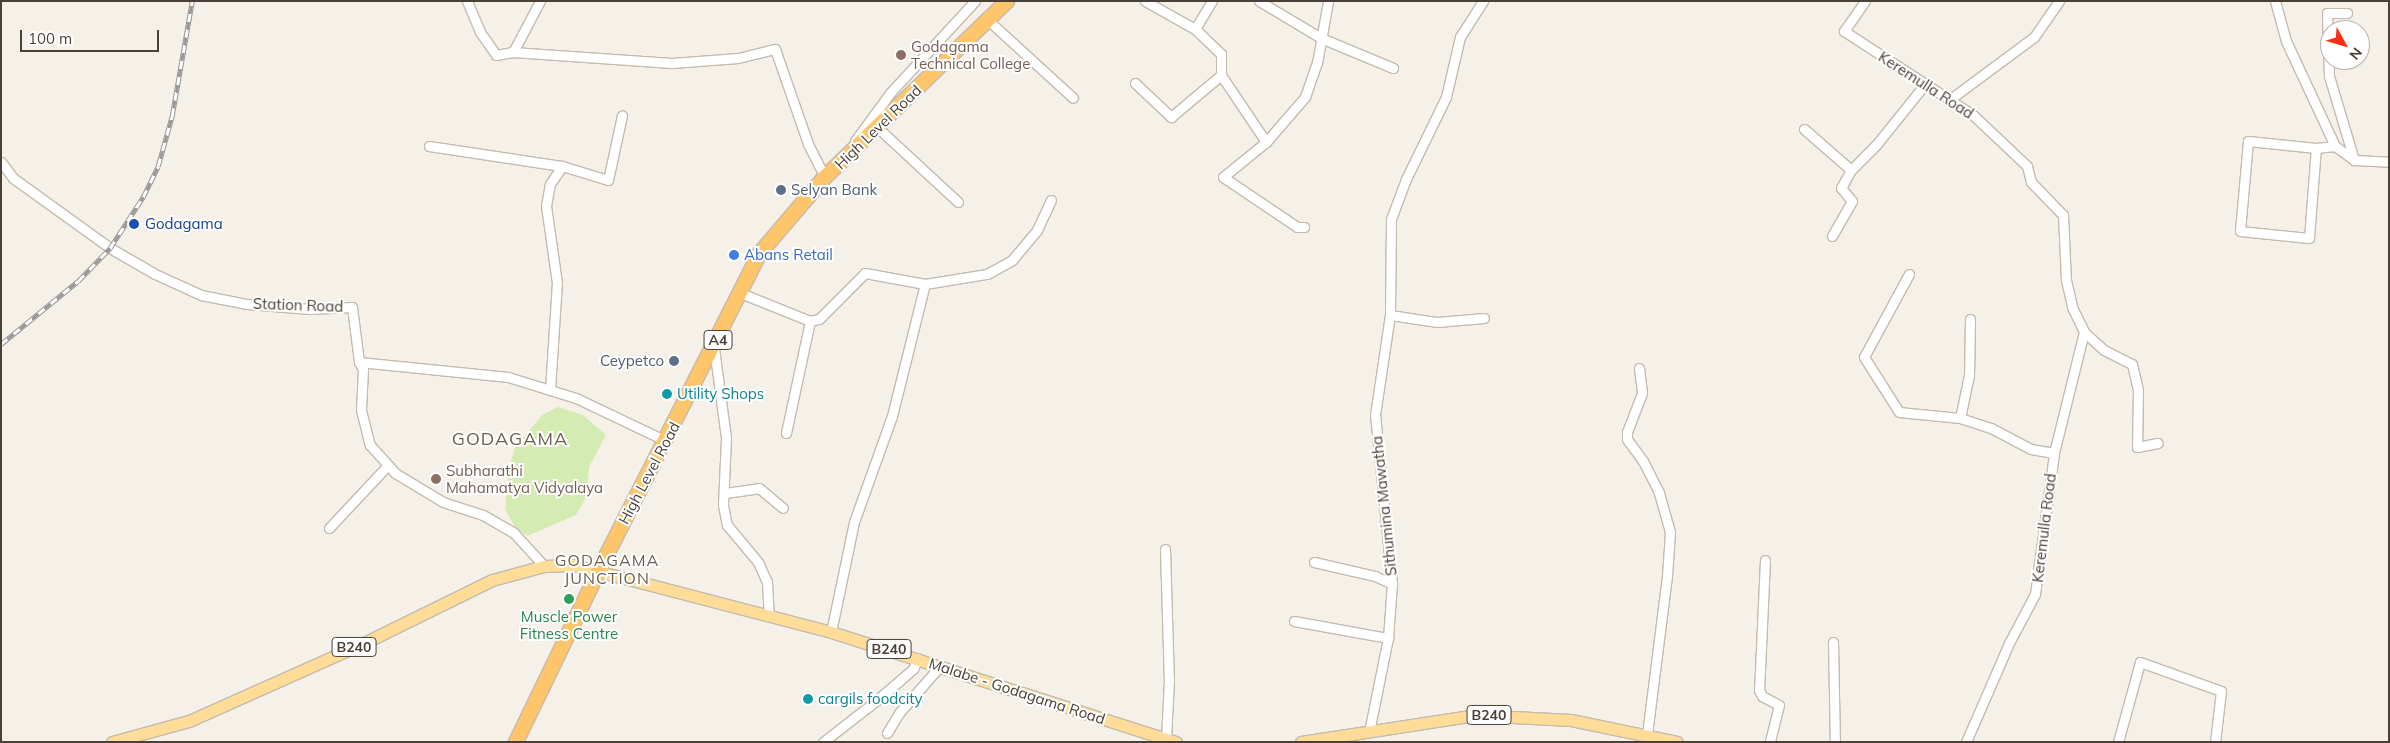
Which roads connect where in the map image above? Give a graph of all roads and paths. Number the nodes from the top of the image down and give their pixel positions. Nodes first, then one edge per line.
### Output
1 (467, 1) edge
2 (540, 1) edge
3 (976, 1) edge
4 (1007, 1) edge
5 (1144, 1) edge
6 (1212, 1) edge
7 (1259, 1) edge
8 (1328, 1) edge
9 (1482, 1) edge
10 (1865, 1) edge
11 (2058, 1) edge
12 (2275, 1) edge
13 (2347, 13) dead end
14 (988, 20) junction
15 (1195, 28) junction
16 (1321, 38) junction
17 (513, 52) junction
18 (1393, 68) dead end
19 (1221, 75) junction
20 (1135, 83) dead end
21 (1925, 84) junction
22 (1074, 98) dead end
23 (1949, 100) junction
24 (622, 115) dead end
25 (878, 128) junction
26 (1804, 129) dead end
27 (1266, 142) junction
28 (429, 146) dead end
29 (2335, 146) junction
30 (2316, 148) junction
31 (2354, 160) junction
32 (1, 162) edge
33 (2389, 162) edge
34 (562, 166) junction
35 (836, 167) junction
36 (1851, 170) junction
37 (825, 177) junction
38 (1051, 200) dead end
39 (958, 202) dead end
40 (1304, 227) dead end
41 (1832, 236) dead end
42 (1909, 274) dead end
43 (925, 284) junction
44 (738, 292) junction
45 (1390, 315) junction
46 (1484, 318) dead end
47 (1970, 319) dead end
48 (810, 321) junction
49 (2084, 332) junction
50 (714, 348) junction
51 (359, 362) junction
52 (1639, 368) dead end
53 (550, 390) junction
54 (1960, 418) junction
55 (786, 433) dead end
56 (666, 441) junction
57 (2158, 443) dead end
58 (2054, 453) junction
59 (388, 465) junction
60 (725, 493) junction
61 (782, 508) dead end
62 (329, 528) dead end
63 (1165, 549) dead end
64 (1765, 560) dead end
65 (1314, 562) dead end
66 (544, 566) junction
67 (598, 572) junction
68 (1392, 584) junction
69 (769, 616) junction
70 (1294, 621) dead end
71 (831, 632) junction
72 (1388, 638) junction
73 (1833, 642) dead end
74 (918, 658) junction
75 (940, 666) junction
76 (1369, 732) junction
77 (886, 733) dead end
78 (1647, 734) junction
79 (1171, 741) edge
80 (112, 742) edge
81 (516, 742) edge
82 (823, 742) edge
83 (1301, 742) edge
84 (1677, 742) edge
85 (1770, 742) edge
86 (1835, 742) edge
87 (1966, 742) edge
88 (2118, 742) edge
89 (2215, 742) edge

1 - 17 street
2 - 17 street
3 - 35 street
4 - 14 highway, High Level Road / A4
5 - 15 street
6 - 15 street
7 - 16 street
8 - 16 street
9 - 45 street, Sithumina Mawatha
10 - 21 street, Keremulla Road
11 - 23 street
12 - 29 street
13 - 31 street
14 - 22 street
14 - 25 highway, High Level Road / A4
15 - 19 street
16 - 18 street
16 - 27 street
17 - 37 street
19 - 20 street
19 - 27 street
21 - 23 street, Keremulla Road
21 - 36 street
23 - 49 street, Keremulla Road
24 - 34 street
25 - 35 highway, High Level Road / A4
25 - 39 street
26 - 36 street
27 - 40 street
28 - 34 street
29 - 30 street
29 - 31 street
30 - 30 street
31 - 33 street
32 - 51 street, Station Road
34 - 53 street
35 - 37 highway, High Level Road / A4
36 - 41 street
37 - 44 highway, High Level Road / A4
38 - 43 street
42 - 54 street
43 - 48 street
43 - 71 street
44 - 48 street
44 - 50 highway, High Level Road / A4
45 - 46 street
45 - 68 street, Sithumina Mawatha
47 - 54 street
48 - 55 street
49 - 57 street, Keremulla Road
49 - 58 street, Keremulla Road
50 - 56 highway, High Level Road / A4
50 - 60 street
51 - 53 street
51 - 59 street
52 - 78 street
53 - 56 street
54 - 58 street
56 - 67 highway, High Level Road / A4
58 - 87 street, Keremulla Road
59 - 62 street
59 - 66 street
60 - 61 street
60 - 69 street
63 - 79 street
64 - 85 street
65 - 68 street
66 - 67 main road, B240
66 - 80 main road, B240
67 - 69 main road, Malabe - Godagama Road / B240
67 - 81 highway, High Level Road / A4
68 - 72 street, Sithumina Mawatha
69 - 71 main road, Malabe - Godagama Road / B240
70 - 72 street
71 - 74 main road, Malabe - Godagama Road / B240
72 - 76 street, Sithumina Mawatha
73 - 86 street
74 - 75 main road, Malabe - Godagama Road / B240
74 - 82 street
75 - 77 street
75 - 79 main road, Malabe - Godagama Road / B240
76 - 78 main road, B240
76 - 83 main road, B240
78 - 84 main road, B240
88 - 89 street

